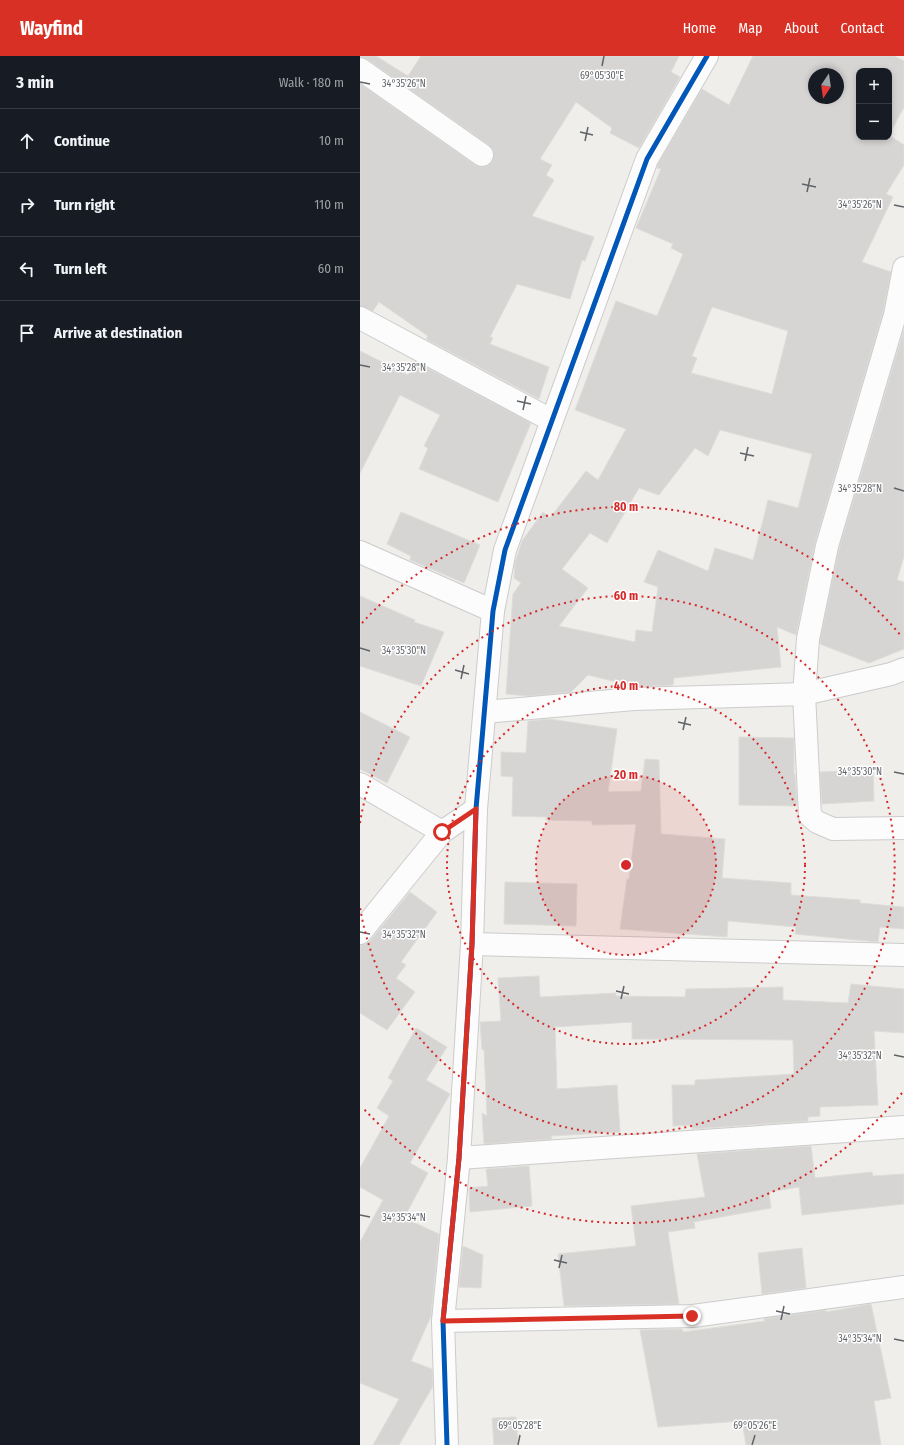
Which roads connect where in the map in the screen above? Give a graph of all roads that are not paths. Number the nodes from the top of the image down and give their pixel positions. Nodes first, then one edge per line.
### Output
1 (707, 56) edge
2 (360, 69) edge
3 (482, 155) dead end
4 (904, 268) edge
5 (360, 318) edge
6 (551, 420) junction
7 (360, 552) edge
8 (493, 612) junction
9 (904, 669) edge
10 (804, 694) junction
11 (485, 712) junction
12 (360, 784) edge
13 (476, 809) junction
14 (904, 828) edge
15 (442, 832) junction
16 (360, 933) edge
17 (472, 944) junction
18 (904, 955) edge
19 (904, 1127) edge
20 (459, 1158) junction
21 (904, 1287) edge
22 (443, 1321) junction
23 (447, 1445) edge

1 - 6 street
2 - 3 street
4 - 10 street
5 - 6 street
6 - 8 street
7 - 8 street
8 - 11 street
9 - 10 street
10 - 11 street
10 - 14 street
11 - 13 street
12 - 15 street
13 - 15 street
13 - 17 street
15 - 16 street
17 - 18 street
17 - 20 street
19 - 20 street
20 - 22 street
21 - 22 street
22 - 23 street

